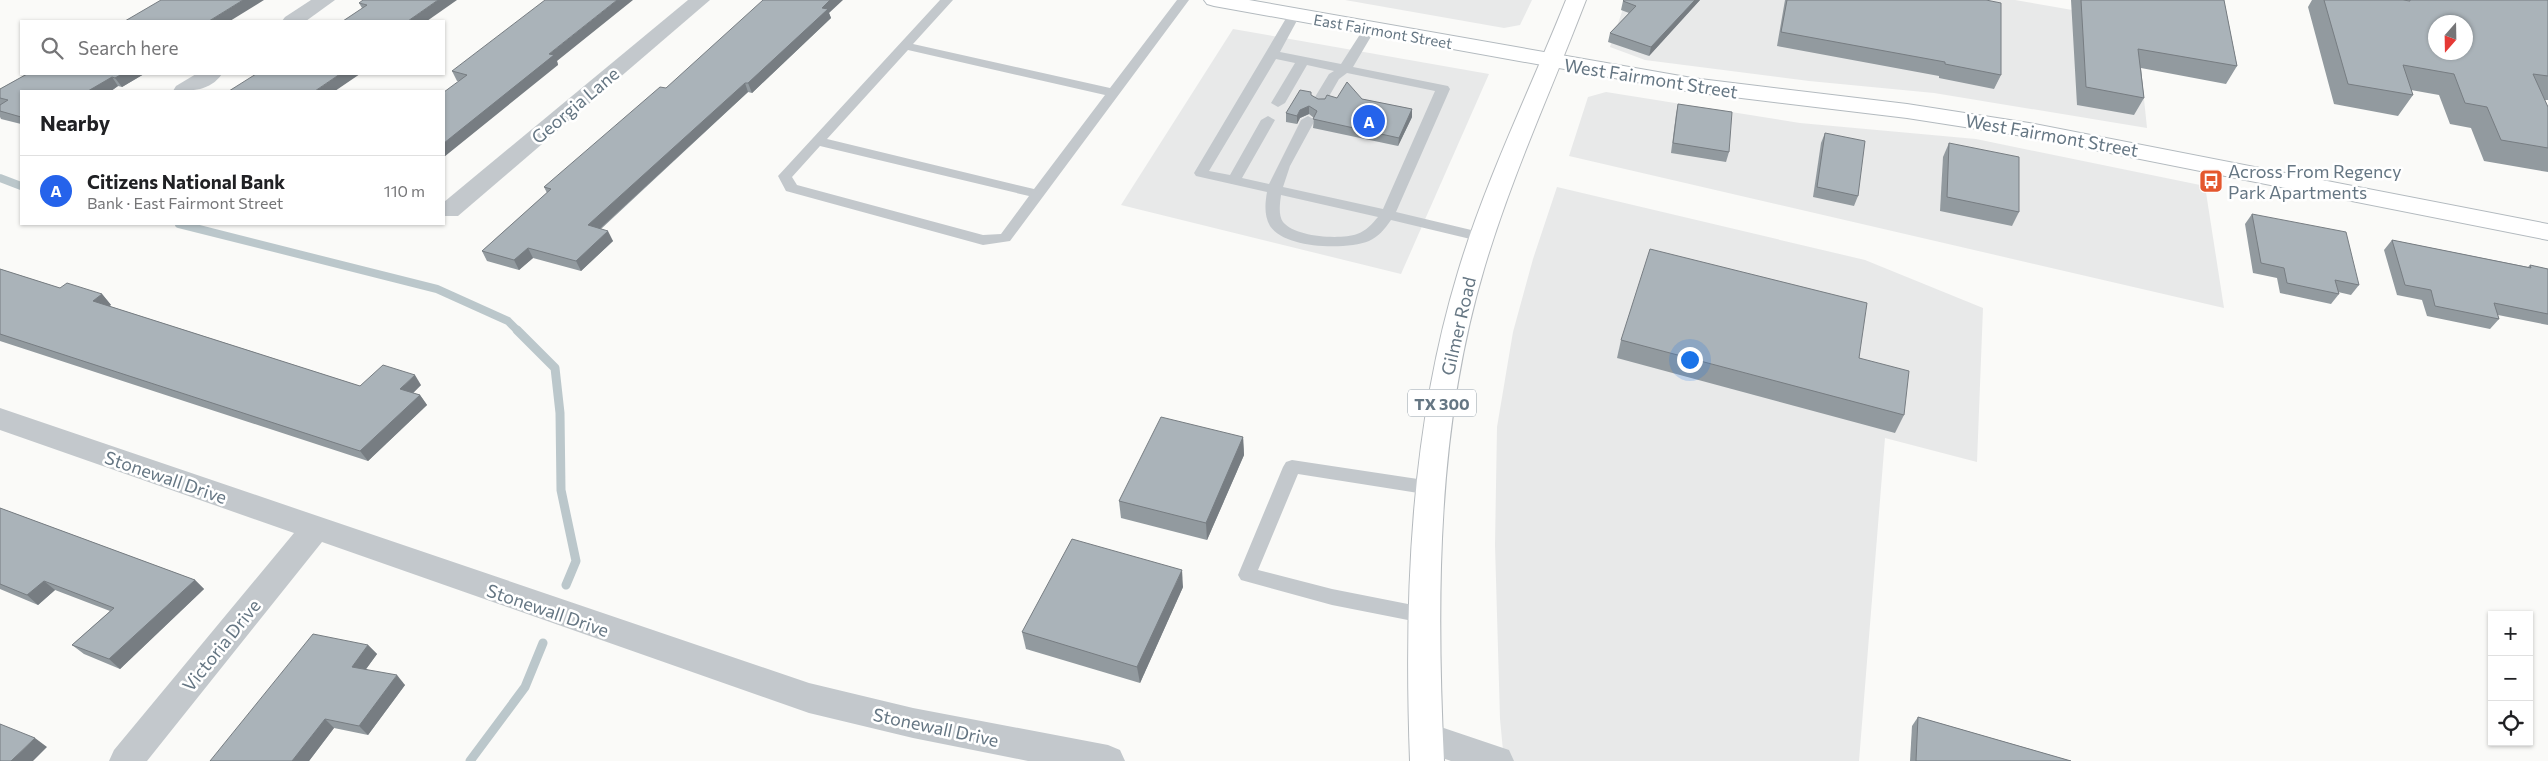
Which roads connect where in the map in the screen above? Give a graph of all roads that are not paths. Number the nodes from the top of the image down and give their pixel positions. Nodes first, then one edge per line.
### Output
1 (325, 0) edge
2 (700, 0) edge
3 (947, 0) edge
4 (1183, 0) edge
5 (1214, 0) edge
6 (1576, 0) edge
7 (1294, 15) junction
8 (294, 20) edge
9 (1370, 28) junction
10 (905, 46) junction
11 (1272, 54) junction
12 (1303, 60) junction
13 (1552, 62) junction
14 (1345, 69) junction
15 (209, 75) edge
16 (186, 90) edge
17 (1114, 93) junction
18 (1319, 102) edge
19 (1278, 103) dead end
20 (1268, 120) dead end
21 (1308, 120) edge
22 (817, 141) junction
23 (1234, 180) junction
24 (1273, 189) junction
25 (1038, 194) junction
26 (449, 210) dead end
27 (1388, 215) junction
28 (2548, 232) edge
29 (1483, 237) junction
30 (0, 419) edge
31 (1431, 488) junction
32 (315, 529) junction
33 (1423, 615) junction
34 (1426, 749) edge
35 (126, 761) edge
36 (1108, 761) edge
37 (1497, 761) edge

1 - 8 street
2 - 26 street, Georgia Lane
3 - 10 lane
4 - 17 lane
5 - 7 street, East Fairmont Street
6 - 13 street, Gilmer Road / TX 300
7 - 9 street, East Fairmont Street
7 - 11 lane
9 - 13 street, East Fairmont Street
9 - 14 lane
10 - 17 lane
10 - 22 lane
11 - 12 lane
11 - 23 lane
12 - 14 lane
12 - 19 lane
13 - 28 street, West Fairmont Street
13 - 29 street, Gilmer Road / TX 300
14 - 18 lane
14 - 27 lane
15 - 16 street
17 - 25 lane
20 - 23 lane
21 - 24 lane
22 - 25 lane
22 - 25 lane
23 - 24 lane
24 - 27 lane
24 - 27 lane
27 - 29 lane
29 - 31 street, Gilmer Road / TX 300
30 - 32 street, Stonewall Drive
31 - 33 street, Gilmer Road / TX 300
31 - 33 lane
32 - 35 street, Victoria Drive
32 - 36 street, Stonewall Drive
33 - 34 street, Gilmer Road / TX 300
34 - 37 street

